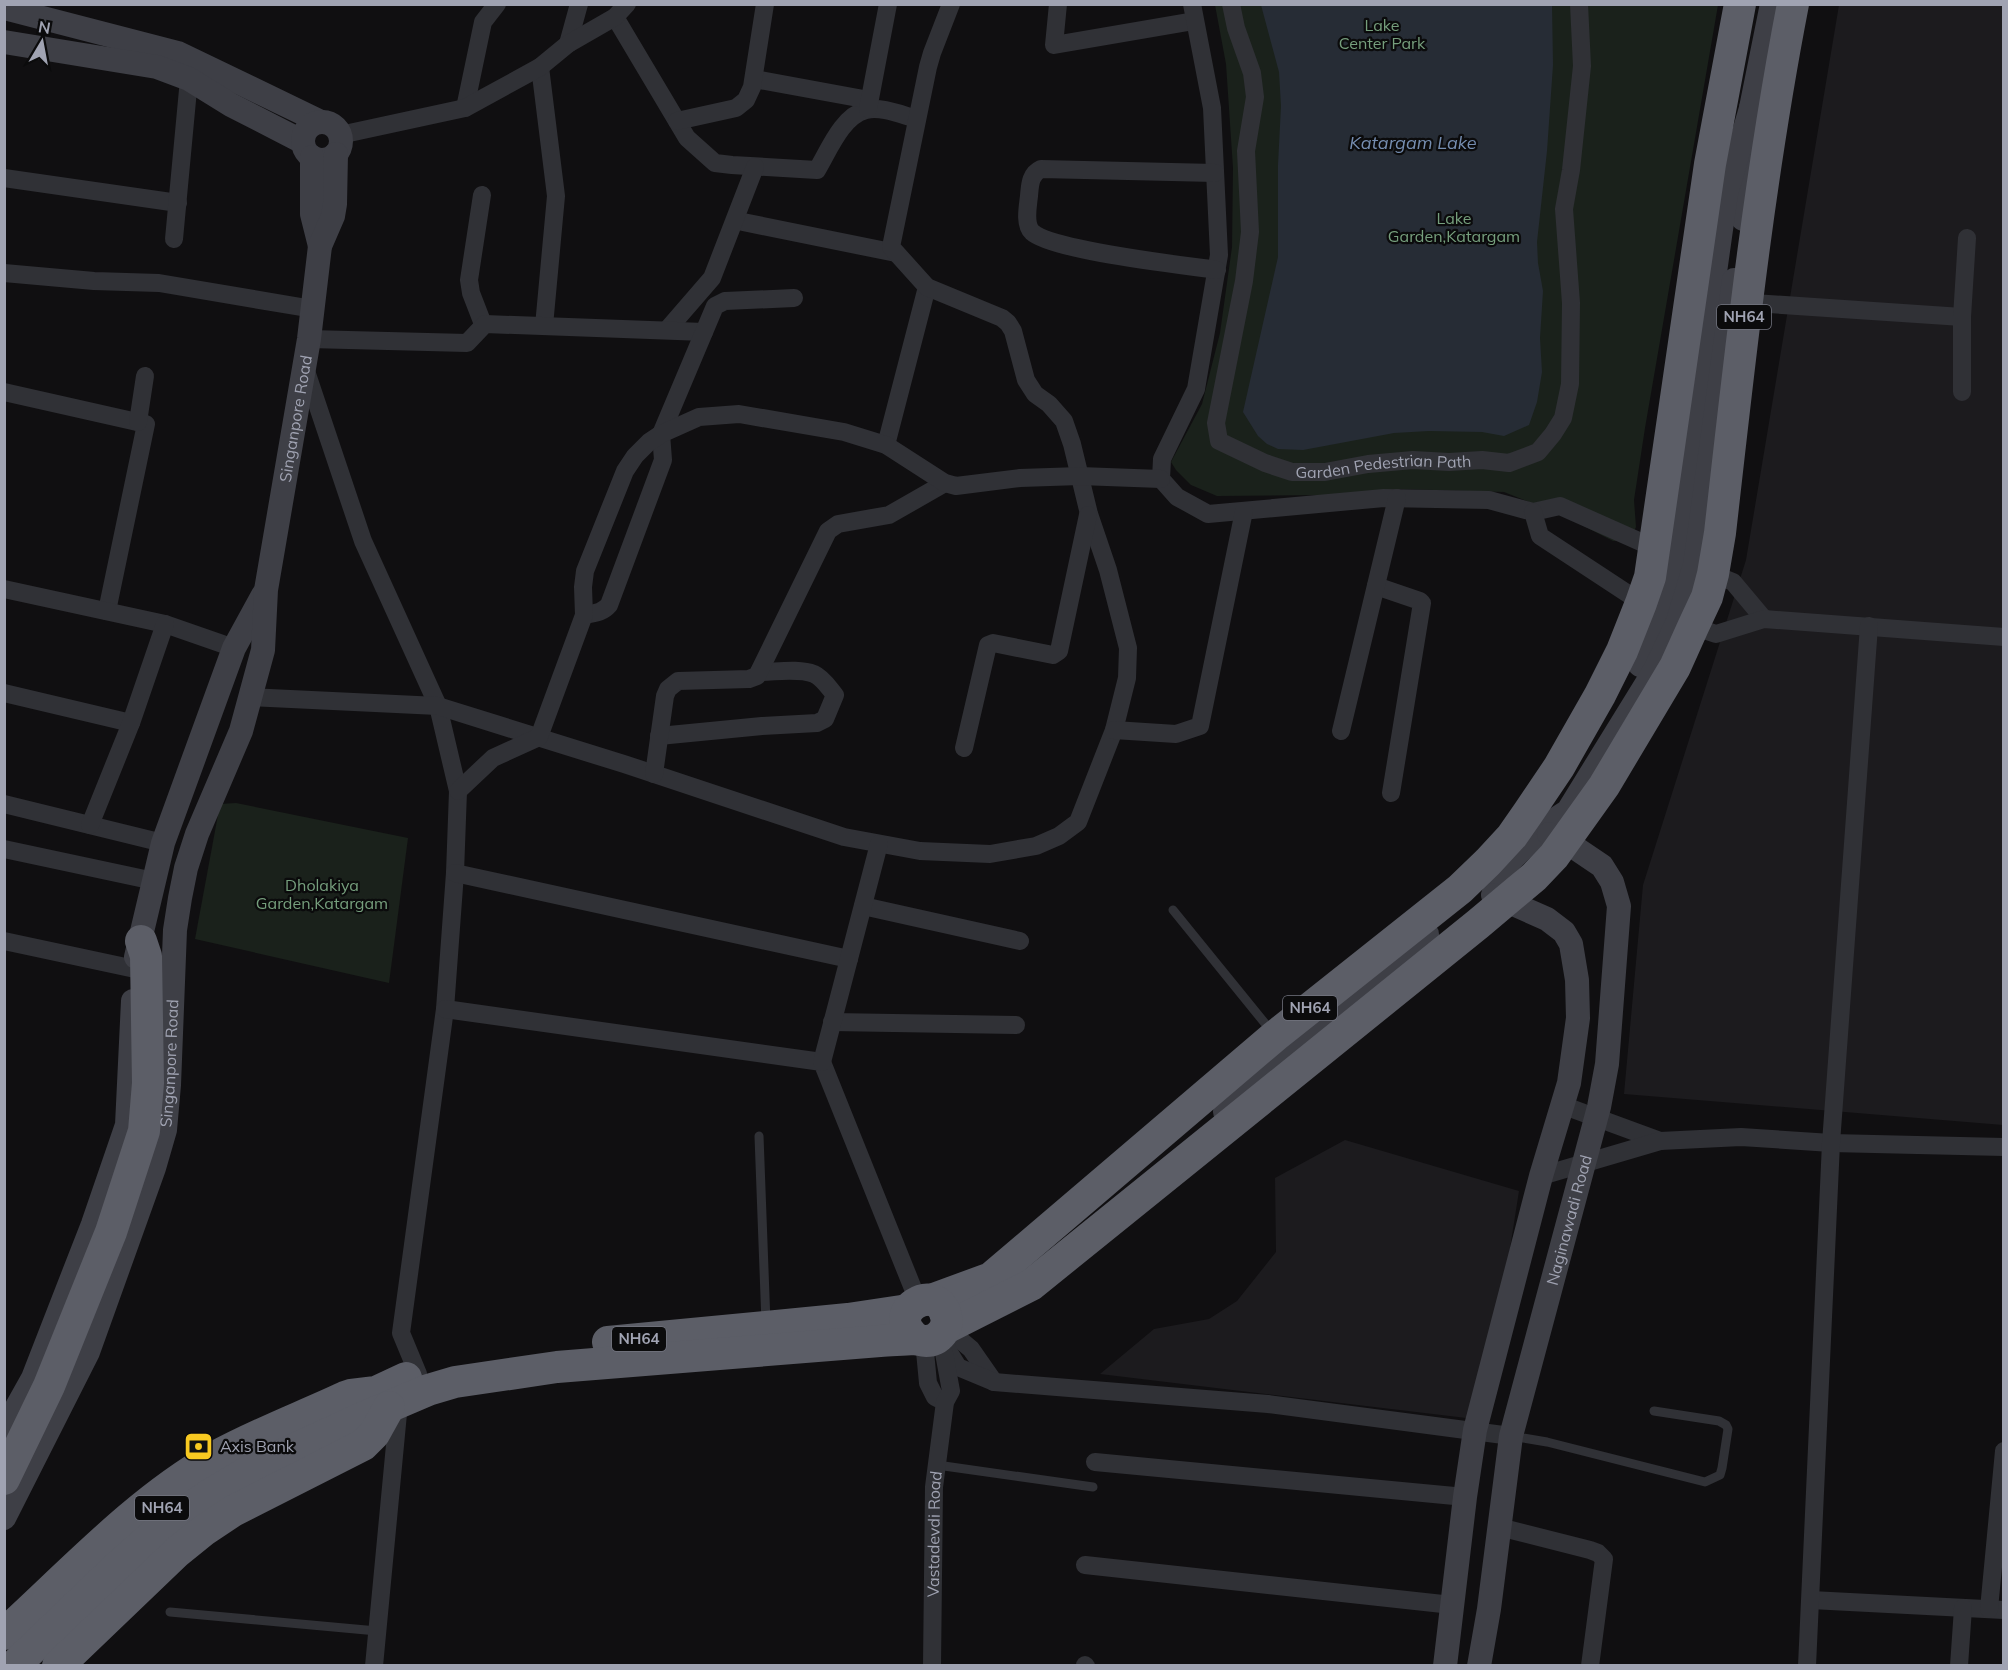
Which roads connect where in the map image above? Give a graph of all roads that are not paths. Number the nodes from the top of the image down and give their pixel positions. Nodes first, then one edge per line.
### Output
1 (497, 4) edge
2 (579, 4) edge
3 (765, 4) edge
4 (888, 4) edge
5 (951, 4) edge
6 (1058, 4) edge
7 (1231, 4) edge
8 (1579, 4) edge
9 (1740, 4) edge
10 (1772, 4) edge
11 (1793, 4) edge
12 (4, 8) edge
13 (621, 11) edge
14 (1193, 13) edge
15 (4, 42) edge
16 (568, 44) junction
17 (540, 67) junction
18 (189, 79) junction
19 (754, 79) junction
20 (868, 105) junction
21 (465, 108) junction
22 (1751, 108) junction
23 (917, 119) junction
24 (677, 121) junction
25 (333, 137) junction
26 (308, 150) junction
27 (755, 166) junction
28 (1215, 174) junction
29 (4, 178) edge
30 (482, 195) dead end
31 (178, 203) junction
32 (743, 222) dead end
33 (1967, 238) dead end
34 (174, 239) dead end
35 (320, 246) junction
36 (896, 253) junction
37 (1217, 270) junction
38 (4, 273) edge
39 (927, 287) junction
40 (794, 298) dead end
41 (1739, 302) junction
42 (313, 309) junction
43 (1962, 317) junction
44 (483, 324) junction
45 (544, 326) junction
46 (667, 330) junction
47 (704, 332) junction
48 (309, 339) junction
49 (304, 366) junction
50 (145, 376) dead end
51 (4, 392) edge
52 (1962, 392) dead end
53 (138, 422) junction
54 (662, 434) junction
55 (886, 445) junction
56 (1080, 476) junction
57 (1161, 479) junction
58 (945, 483) junction
59 (1397, 498) junction
60 (1244, 511) junction
61 (1533, 512) junction
62 (1089, 514) junction
63 (1684, 561) junction
64 (1376, 586) junction
65 (4, 589) edge
66 (266, 590) junction
67 (107, 611) junction
68 (584, 615) junction
69 (1668, 616) junction
70 (1764, 619) junction
71 (165, 624) junction
72 (1869, 626) junction
73 (2004, 637) edge
74 (234, 648) junction
75 (759, 672) junction
76 (4, 693) edge
77 (250, 697) junction
78 (438, 706) junction
79 (131, 723) junction
80 (1114, 730) junction
81 (1341, 731) dead end
82 (659, 736) junction
83 (539, 737) junction
84 (964, 748) dead end
85 (654, 774) junction
86 (458, 791) junction
87 (1390, 793) dead end
88 (4, 804) edge
89 (90, 825) junction
90 (1544, 829) junction
91 (163, 843) junction
92 (879, 844) junction
93 (4, 849) edge
94 (455, 873) junction
95 (154, 881) junction
96 (1484, 891) junction
97 (863, 906) junction
98 (1173, 910) dead end
99 (4, 941) edge
100 (1020, 941) dead end
101 (849, 959) junction
102 (140, 968) junction
103 (445, 1009) junction
104 (832, 1022) junction
105 (1016, 1025) dead end
106 (1275, 1036) junction
107 (822, 1062) junction
108 (1562, 1105) junction
109 (1597, 1117) junction
110 (759, 1136) dead end
111 (1660, 1141) junction
112 (1831, 1143) junction
113 (2004, 1147) edge
114 (1583, 1164) junction
115 (1541, 1176) junction
116 (994, 1290) junction
117 (926, 1322) junction
118 (766, 1327) junction
119 (418, 1374) junction
120 (375, 1405) junction
121 (1654, 1410) dead end
122 (4, 1430) edge
123 (1475, 1430) junction
124 (1511, 1436) junction
125 (2004, 1451) edge
126 (1095, 1462) dead end
127 (937, 1465) junction
128 (2003, 1474) edge
129 (4, 1479) edge
130 (1093, 1487) dead end
131 (1465, 1497) junction
132 (4, 1518) edge
133 (1499, 1527) junction
134 (1085, 1565) dead end
135 (1811, 1600) junction
136 (1452, 1605) junction
137 (1963, 1608) junction
138 (1996, 1610) edge
139 (170, 1612) dead end
140 (377, 1631) junction
141 (4, 1634) edge
142 (4, 1655) edge
143 (14, 1665) edge
144 (58, 1665) edge
145 (374, 1665) edge
146 (932, 1665) edge
147 (1445, 1665) edge
148 (1479, 1665) edge
149 (1590, 1665) edge
150 (1807, 1665) edge
151 (1959, 1665) edge

1 - 21 street
2 - 16 street
3 - 19 street
4 - 20 street
5 - 23 street
6 - 14 street
7 - 8 street, Garden Pedestrian Path
9 - 63 highway, NH64
10 - 22 main road
11 - 41 highway, NH64
12 - 25 main road
13 - 16 street
13 - 24 street
14 - 28 street
15 - 18 main road
16 - 17 street
17 - 21 street
17 - 45 street
18 - 26 main road
18 - 31 street
19 - 20 street
19 - 24 street
20 - 23 street
20 - 27 street
21 - 25 street
22 - 41 main road
22 - 63 main road
23 - 36 street
24 - 27 street
25 - 26 main road
25 - 26 main road
25 - 35 main road, Singanpore Road
26 - 35 main road, Singanpore Road
27 - 46 street
28 - 37 street
28 - 37 street
29 - 31 street
30 - 44 street
31 - 34 street
32 - 36 street
33 - 43 street
35 - 42 main road, Singanpore Road
36 - 39 street
37 - 57 street
38 - 42 street
39 - 55 street
39 - 56 street
40 - 47 street
41 - 43 street
41 - 63 highway, NH64
42 - 48 main road, Singanpore Road
43 - 52 street
44 - 45 street
44 - 48 street
45 - 46 street
46 - 47 street
47 - 54 street
48 - 49 main road, Singanpore Road
49 - 66 main road, Singanpore Road
49 - 78 street
50 - 53 street
51 - 53 street
53 - 67 street
54 - 55 street
54 - 68 street
54 - 68 street
55 - 58 street
56 - 57 street
56 - 58 street
56 - 62 street
57 - 60 street
58 - 75 street
59 - 60 street
59 - 61 street
59 - 64 street
60 - 80 street
61 - 63 street
61 - 69 street
62 - 80 street
62 - 84 street
63 - 69 highway, NH64
63 - 69 highway, NH64
63 - 70 street
64 - 81 street
64 - 87 street
65 - 67 street
66 - 74 main road, Singanpore Road
66 - 77 main road, Singanpore Road
67 - 71 street
68 - 83 street
69 - 70 street
69 - 90 highway, NH64
69 - 90 highway, NH64
70 - 72 street
71 - 74 street
71 - 79 street
72 - 73 street
72 - 112 street
74 - 91 main road, Singanpore Road
75 - 82 street
75 - 82 street
76 - 79 street
77 - 78 street
77 - 132 main road, Singanpore Road
78 - 83 street
78 - 86 street
79 - 89 street
80 - 92 street
82 - 85 street
83 - 85 street
83 - 86 street
85 - 92 street
86 - 94 street
88 - 89 street
89 - 91 street
90 - 96 highway, NH64
90 - 96 highway, NH64
90 - 109 main road, Naginawadi Road
91 - 95 main road, Singanpore Road
92 - 97 street
93 - 95 street
94 - 101 street
94 - 103 street
95 - 102 main road, Singanpore Road
96 - 106 highway, NH64
96 - 108 main road
96 - 116 main road
96 - 116 highway, NH64
97 - 100 street
97 - 101 street
98 - 106 lane
99 - 102 street
101 - 104 street
102 - 122 main road, Singanpore Road
102 - 129 highway
103 - 107 street
103 - 119 street
104 - 105 street
104 - 107 street
106 - 116 highway, NH64
107 - 117 street, Vastadevdi Road
108 - 109 street
108 - 115 main road
109 - 111 street
109 - 114 main road, Naginawadi Road
110 - 118 lane
111 - 112 street
111 - 114 street
112 - 113 street
112 - 135 street
114 - 115 street
114 - 124 main road, Naginawadi Road
115 - 123 main road
116 - 117 highway, NH64
117 - 118 highway, NH64
117 - 120 highway, NH64
117 - 123 street
117 - 127 street, Vastadevdi Road
118 - 119 highway, NH64
119 - 120 highway, NH64
120 - 140 street
120 - 141 highway
120 - 142 highway, NH64
120 - 143 highway, NH64
120 - 144 highway
121 - 124 lane
123 - 124 street
123 - 131 main road
124 - 133 main road, Naginawadi Road
125 - 128 street
126 - 131 street
127 - 130 lane
127 - 146 street, Vastadevdi Road
128 - 138 street
131 - 136 main road
133 - 148 main road, Naginawadi Road
133 - 149 street
134 - 136 street
135 - 137 street
135 - 150 street
136 - 147 main road
137 - 138 street
137 - 151 street
139 - 140 lane
140 - 145 street

